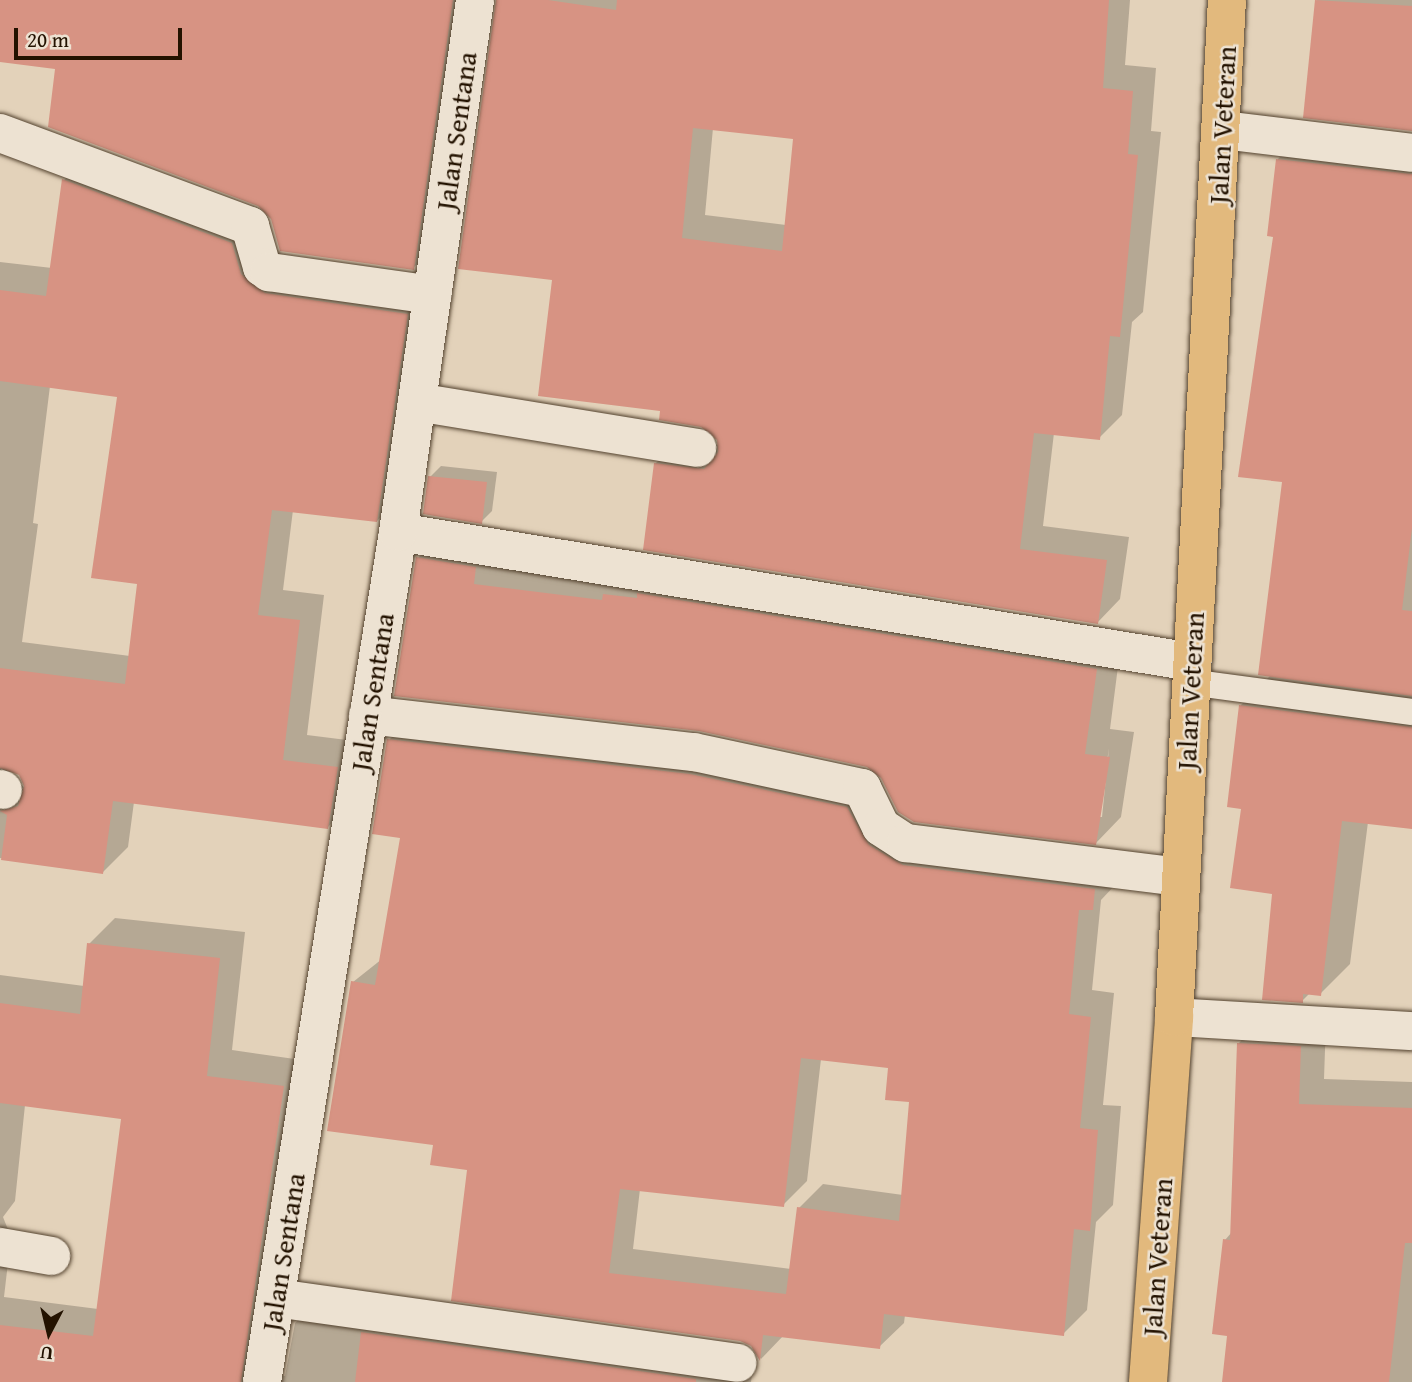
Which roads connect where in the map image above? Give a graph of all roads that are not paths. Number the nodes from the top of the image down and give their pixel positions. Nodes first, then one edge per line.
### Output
1 (475, 0) edge
2 (1227, 0) edge
3 (1222, 130) junction
4 (0, 133) edge
5 (1412, 153) edge
6 (432, 295) junction
7 (417, 402) junction
8 (697, 448) dead end
9 (398, 533) junction
10 (1191, 672) junction
11 (1412, 712) edge
12 (368, 715) junction
13 (1178, 877) junction
14 (1174, 1017) junction
15 (1412, 1031) edge
16 (0, 1247) edge
17 (51, 1256) dead end
18 (276, 1298) junction
19 (737, 1363) dead end
20 (262, 1382) edge
21 (1148, 1382) edge

1 - 6 street, Jalan Sentana
2 - 3 main road, Jalan Veteran
3 - 5 street
3 - 10 main road, Jalan Veteran
4 - 6 street
6 - 7 street, Jalan Sentana
7 - 8 street
7 - 9 street, Jalan Sentana
9 - 10 street
9 - 12 street, Jalan Sentana
10 - 11 lane
10 - 13 main road, Jalan Veteran
12 - 13 street
12 - 18 street, Jalan Sentana
13 - 14 main road, Jalan Veteran
14 - 15 street
14 - 21 main road, Jalan Veteran
16 - 17 street
18 - 19 street
18 - 20 street, Jalan Sentana

